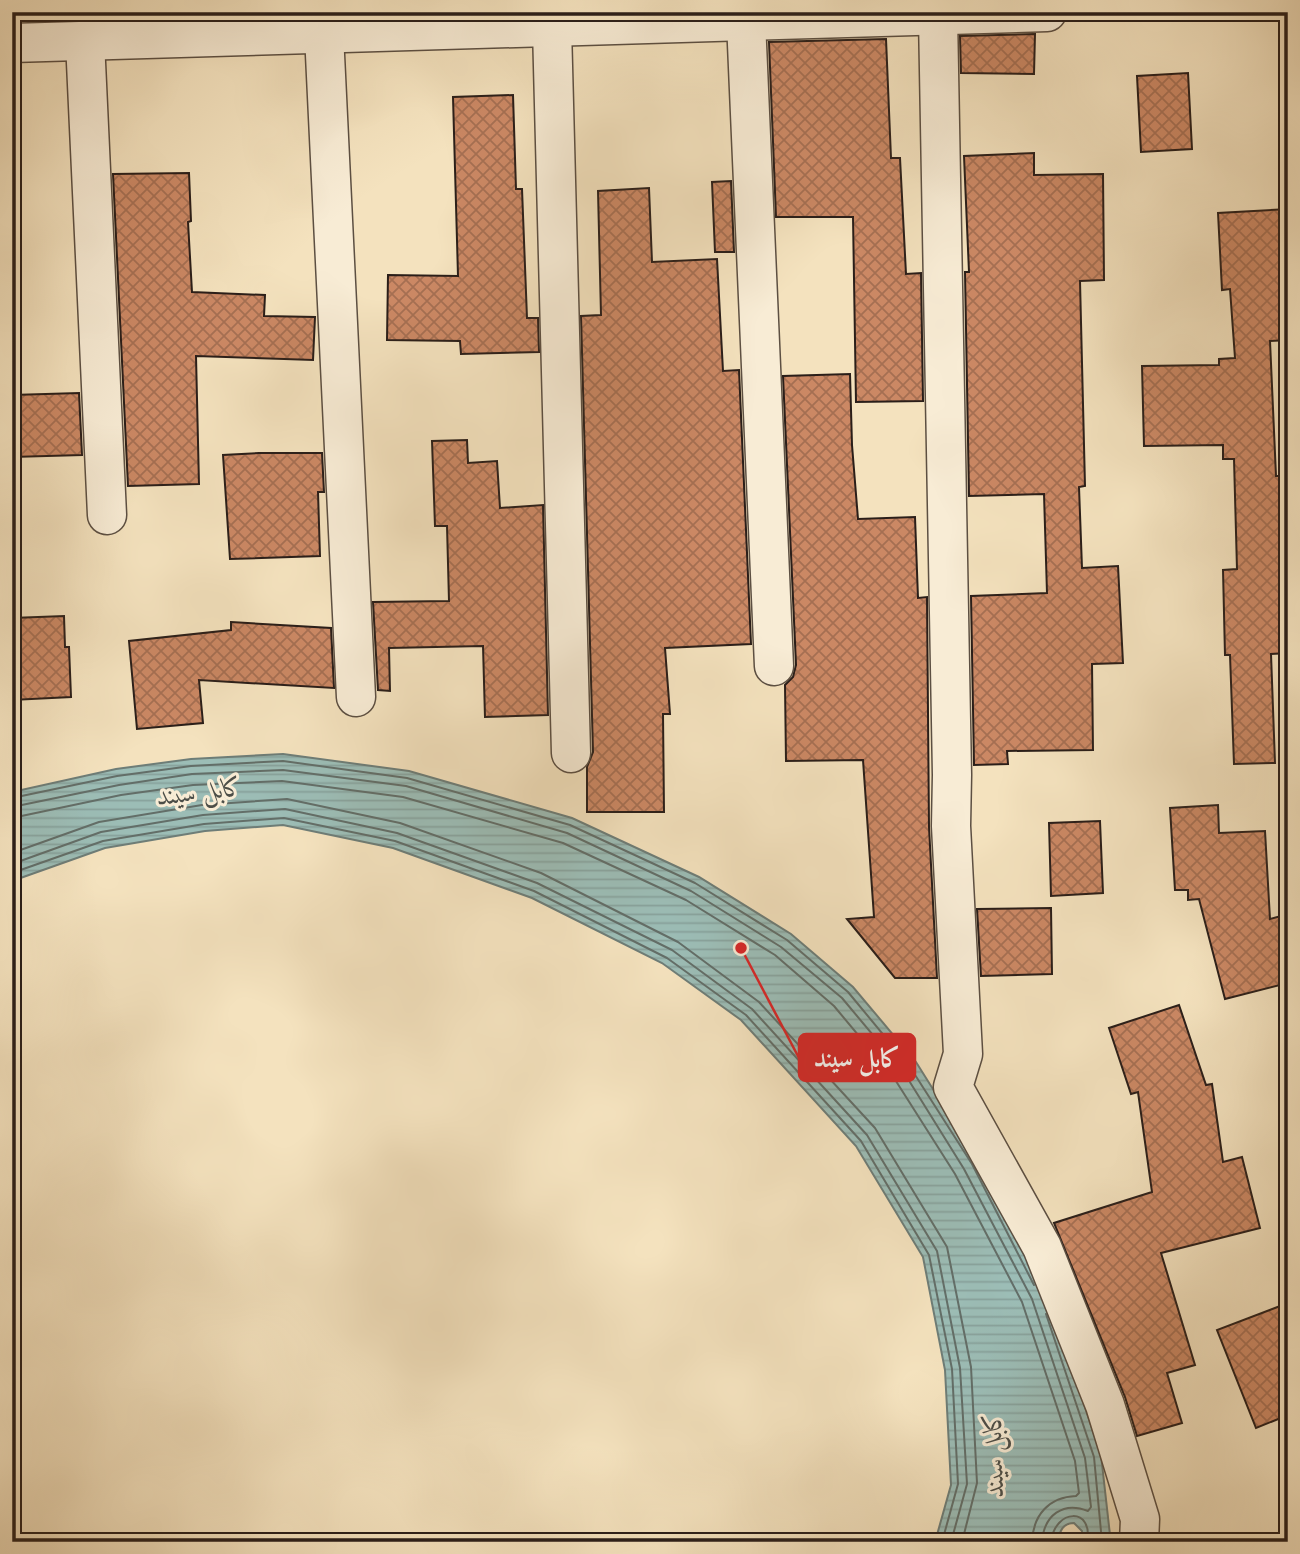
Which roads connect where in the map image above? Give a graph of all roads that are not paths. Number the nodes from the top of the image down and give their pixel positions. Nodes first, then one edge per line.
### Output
1 (1047, 12) edge
2 (938, 16) junction
3 (746, 21) junction
4 (552, 27) junction
5 (324, 34) junction
6 (85, 41) junction
7 (12, 43) edge
8 (107, 515) dead end
9 (774, 666) dead end
10 (356, 697) dead end
11 (571, 752) dead end
12 (1139, 1542) edge

1 - 2 street
2 - 3 street
2 - 12 street
3 - 4 street
3 - 9 street
4 - 5 street
4 - 11 street
5 - 6 street
5 - 10 street
6 - 7 street
6 - 8 street

